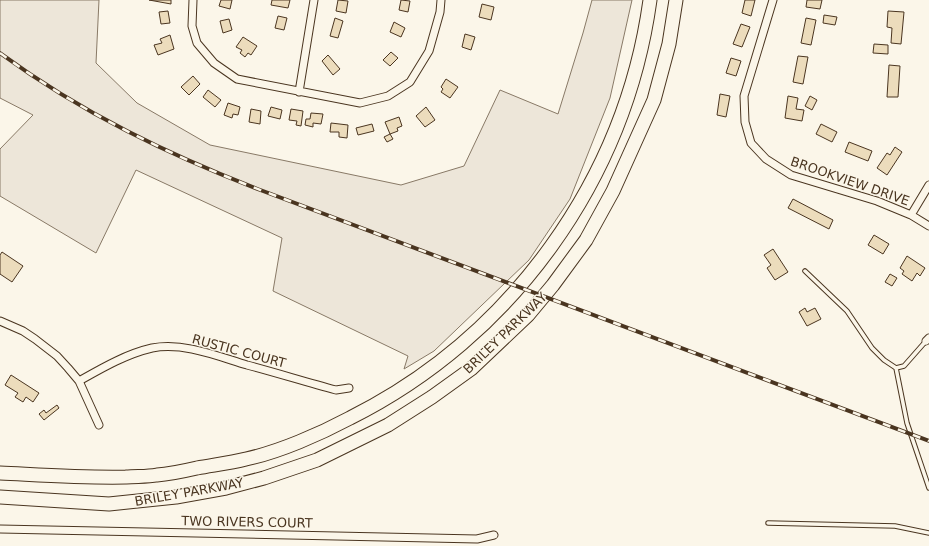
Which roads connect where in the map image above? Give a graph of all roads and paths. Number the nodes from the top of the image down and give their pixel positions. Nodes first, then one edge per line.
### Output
1 (193, 0) edge
2 (314, 0) edge
3 (441, 0) edge
4 (650, 0) edge
5 (676, 0) edge
6 (773, 0) edge
7 (299, 92) junction
8 (929, 185) edge
9 (911, 215) junction
10 (929, 226) edge
11 (805, 271) dead end
12 (0, 321) edge
13 (928, 339) edge
14 (896, 368) junction
15 (79, 381) junction
16 (349, 388) dead end
17 (99, 424) dead end
18 (0, 473) edge
19 (929, 488) edge
20 (0, 497) edge
21 (768, 523) dead end
22 (0, 529) edge
23 (929, 533) edge
24 (494, 535) dead end

1 - 7 street
2 - 7 street
3 - 7 street
4 - 18 highway, BRILEY PARKWAY
5 - 20 highway, BRILEY PARKWAY
6 - 9 street, BROOKVIEW DRIVE
8 - 9 street
9 - 10 street, BROOKVIEW DRIVE
11 - 14 lane
12 - 15 street
13 - 14 lane
14 - 19 lane
15 - 16 street, RUSTIC COURT
15 - 17 street
21 - 23 lane
22 - 24 street, TWO RIVERS COURT

